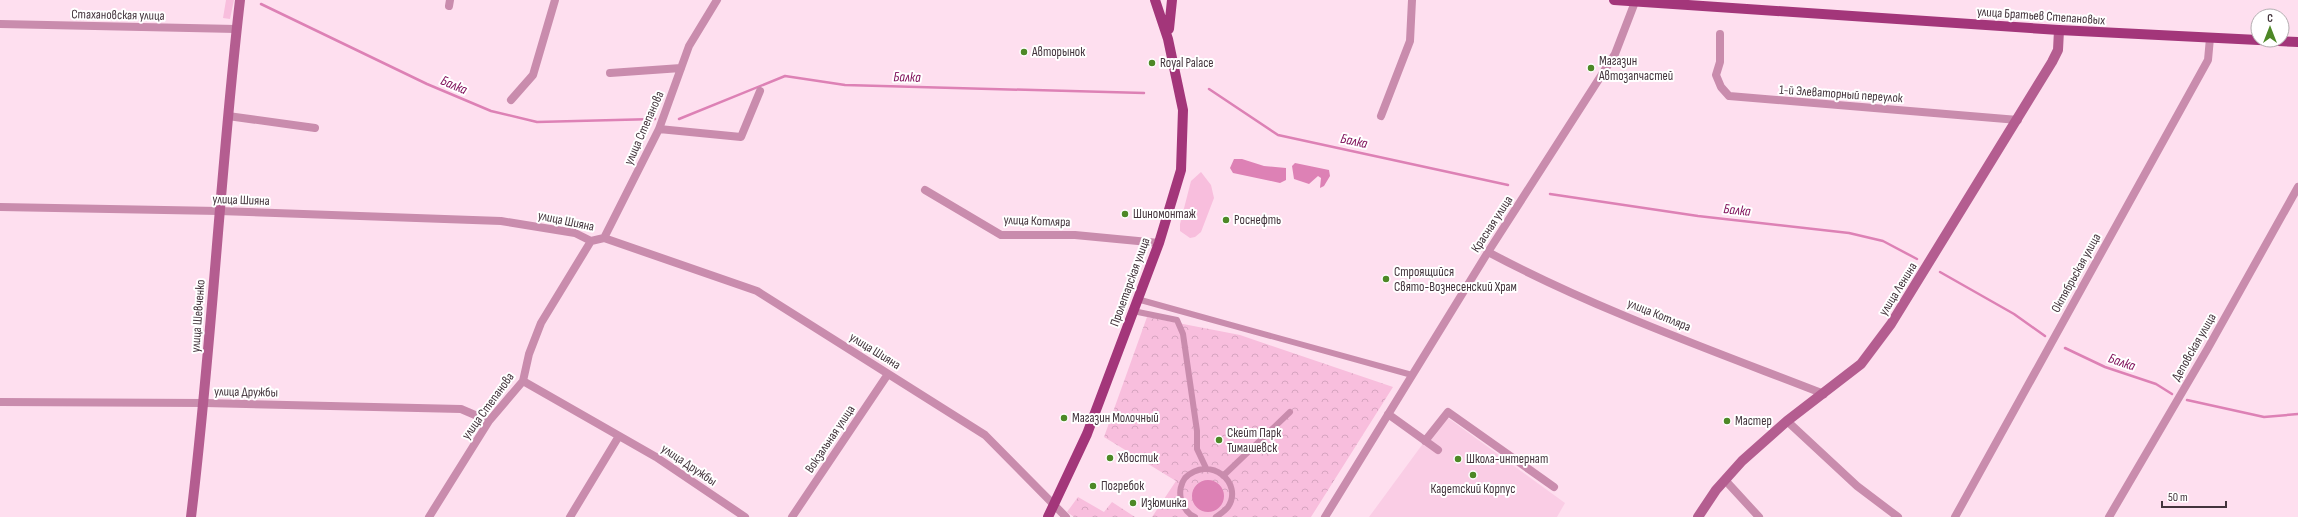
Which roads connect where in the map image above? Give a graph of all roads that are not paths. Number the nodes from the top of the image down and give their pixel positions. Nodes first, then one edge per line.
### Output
1 (240, 0) edge
2 (555, 0) edge
3 (717, 0) edge
4 (1155, 0) edge
5 (1172, 0) edge
6 (1412, 0) edge
7 (1614, 0) edge
8 (1635, 2) junction
9 (0, 24) edge
10 (236, 29) junction
11 (2059, 30) junction
12 (1720, 34) dead end
13 (2210, 38) junction
14 (1168, 39) junction
15 (2298, 42) edge
16 (681, 68) junction
17 (610, 73) dead end
18 (760, 91) dead end
19 (511, 100) dead end
20 (228, 116) junction
21 (1380, 116) dead end
22 (2018, 120) junction
23 (315, 128) dead end
24 (659, 129) junction
25 (2298, 187) edge
26 (925, 190) dead end
27 (0, 207) edge
28 (219, 211) junction
29 (604, 238) junction
30 (591, 241) junction
31 (1159, 243) junction
32 (1488, 252) junction
33 (1138, 299) junction
34 (1133, 311) junction
35 (888, 374) junction
36 (1412, 375) junction
37 (523, 382) junction
38 (1824, 394) junction
39 (0, 402) edge
40 (205, 403) junction
41 (1290, 412) dead end
42 (1388, 414) junction
43 (1787, 420) junction
44 (489, 421) junction
45 (619, 436) junction
46 (1425, 441) junction
47 (1438, 450) dead end
48 (1206, 468) junction
49 (1223, 476) junction
50 (1725, 480) junction
51 (1554, 487) dead end
52 (1054, 507) junction
53 (191, 517) edge
54 (429, 517) edge
55 (570, 517) edge
56 (745, 517) edge
57 (792, 517) edge
58 (1048, 517) edge
59 (1066, 517) edge
60 (1195, 517) edge
61 (1216, 517) edge
62 (1324, 517) edge
63 (1698, 517) edge
64 (1759, 517) edge
65 (1898, 517) edge
66 (1955, 517) edge
67 (2109, 517) edge

1 - 10 main road, улица Шевченко
2 - 19 street
3 - 16 street, улица Степанова
4 - 14 main road, Пролетарская улица
5 - 14 main road
6 - 21 street
7 - 8 main road, улица Братьев Степановых
8 - 11 main road, улица Братьев Степановых
8 - 32 street, Красная улица
9 - 10 street, Стахановская улица
10 - 20 main road, улица Шевченко
11 - 13 main road, улица Братьев Степановых
11 - 22 main road, улица Ленина
12 - 22 street, 1-й Элеваторный переулок
13 - 15 main road, улица Братьев Степановых
13 - 66 street, Октябрьская улица
14 - 31 main road, Пролетарская улица
16 - 17 street, улица Степанова
16 - 24 street, улица Степанова
18 - 24 street
20 - 23 street
20 - 28 main road, улица Шевченко
22 - 38 main road, улица Ленина
24 - 29 street, улица Степанова
25 - 67 street, Деповская улица
26 - 31 street, улица Котляра
27 - 28 street, улица Шияна
28 - 30 street, улица Шияна
28 - 40 main road, улица Шевченко
29 - 30 street, улица Шияна
29 - 35 street, улица Шияна
30 - 37 street, улица Степанова
31 - 33 main road, Пролетарская улица
32 - 36 street, Красная улица
32 - 38 street, улица Котляра
33 - 34 main road, Пролетарская улица
33 - 36 street
34 - 48 street
34 - 52 main road, Пролетарская улица
35 - 52 street, улица Шияна
35 - 57 street, Вокзальная улица
36 - 42 street, Красная улица
37 - 44 street, улица Степанова
37 - 45 street, улица Дружбы
38 - 43 main road, улица Ленина
39 - 40 street, улица Дружбы
40 - 44 street, улица Дружбы
40 - 53 main road, улица Шевченко
41 - 49 street
42 - 46 street
42 - 62 street, Красная улица
43 - 50 main road, улица Ленина
43 - 65 street
44 - 54 street, улица Степанова
45 - 55 street
45 - 56 street, улица Дружбы
46 - 47 street
46 - 51 street
48 - 49 street
48 - 60 street
49 - 61 street
50 - 63 main road, улица Ленина
50 - 64 street
52 - 58 main road, Пролетарская улица
52 - 59 street, улица Шияна

